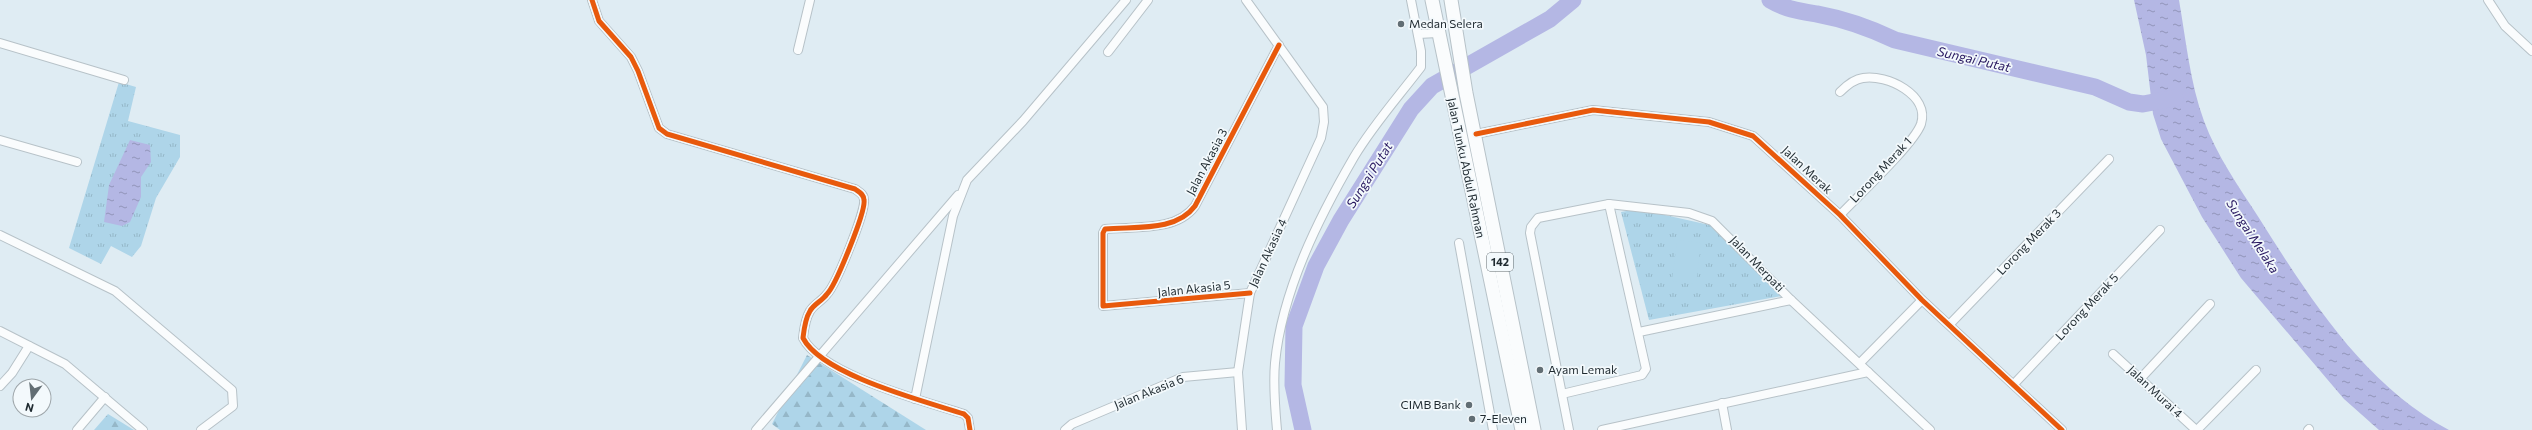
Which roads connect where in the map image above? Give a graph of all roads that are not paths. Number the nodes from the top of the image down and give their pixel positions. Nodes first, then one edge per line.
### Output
1 (592, 0) edge
2 (810, 0) edge
3 (1126, 0) edge
4 (1148, 0) edge
5 (1246, 0) edge
6 (1411, 0) edge
7 (1432, 0) edge
8 (1447, 0) edge
9 (1451, 0) edge
10 (2488, 0) edge
11 (1455, 29) junction
12 (1418, 34) junction
13 (1438, 34) junction
14 (0, 43) edge
15 (1279, 45) junction
16 (798, 50) dead end
17 (2532, 51) edge
18 (1108, 52) dead end
19 (124, 80) dead end
20 (1840, 92) dead end
21 (1476, 134) junction
22 (0, 140) edge
23 (2109, 159) dead end
24 (77, 162) dead end
25 (961, 192) junction
26 (1609, 204) junction
27 (1840, 215) junction
28 (1110, 229) joint
29 (2160, 230) dead end
30 (0, 235) edge
31 (1459, 243) dead end
32 (1250, 293) junction
33 (1791, 300) junction
34 (1922, 300) junction
35 (2210, 304) dead end
36 (1950, 324) junction
37 (0, 332) edge
38 (1639, 332) junction
39 (29, 346) junction
40 (2113, 354) dead end
41 (819, 357) junction
42 (1860, 363) junction
43 (2256, 370) dead end
44 (1238, 372) junction
45 (1868, 372) junction
46 (2141, 378) junction
47 (2014, 384) junction
48 (0, 386) edge
49 (1562, 394) junction
50 (105, 398) junction
51 (915, 399) junction
52 (1722, 403) junction
53 (77, 430) edge
54 (143, 430) edge
55 (201, 430) edge
56 (756, 430) edge
57 (970, 430) edge
58 (1065, 430) edge
59 (1242, 430) edge
60 (1277, 430) edge
61 (1494, 430) edge
62 (1522, 430) edge
63 (1534, 430) edge
64 (1569, 430) edge
65 (1602, 430) edge
66 (1727, 430) edge
67 (1930, 430) edge
68 (2062, 430) edge
69 (2196, 430) edge

1 - 41 street
2 - 16 street
3 - 25 street
4 - 18 street
5 - 15 street
6 - 12 street
7 - 13 main road, Jalan Tunku Abdul Rahman / 142
8 - 11 main road
9 - 11 main road, Jalan Tunku Abdul Rahman / 142
10 - 17 street
11 - 21 main road, Jalan Tunku Abdul Rahman / 142
12 - 13 street
12 - 60 street
13 - 62 main road, Jalan Tunku Abdul Rahman / 142
14 - 19 street
15 - 28 street, Jalan Akasia 3
15 - 32 street, Jalan Akasia 4
20 - 27 street, Lorong Merak 1
21 - 27 street, Jalan Merak
21 - 63 main road, Jalan Tunku Abdul Rahman / 142
22 - 24 street
23 - 36 street, Lorong Merak 3
25 - 41 street
25 - 51 street
26 - 33 street, Jalan Merpati
26 - 38 street
26 - 49 street, Jalan Merpati
27 - 34 street, Jalan Merak
28 - 32 street, Jalan Akasia 5
29 - 47 street, Lorong Merak 5
30 - 55 street
31 - 61 street
32 - 44 street, Jalan Akasia 4
33 - 38 street
33 - 42 street, Jalan Merpati
34 - 36 street, Jalan Merak
34 - 42 street
35 - 46 street
36 - 47 street, Jalan Merak
37 - 39 street
38 - 49 street
39 - 48 street
39 - 50 street
40 - 46 street, Jalan Murai 4
41 - 51 street
41 - 56 street
42 - 45 street, Jalan Merpati
43 - 69 street
44 - 58 street, Jalan Akasia 6
44 - 59 street, Jalan Akasia 4
45 - 52 street
45 - 67 street, Jalan Merpati
46 - 69 street, Jalan Murai 4
47 - 68 street, Jalan Merak
49 - 64 street
50 - 53 street
50 - 54 street
51 - 57 street
52 - 65 street
52 - 66 street

